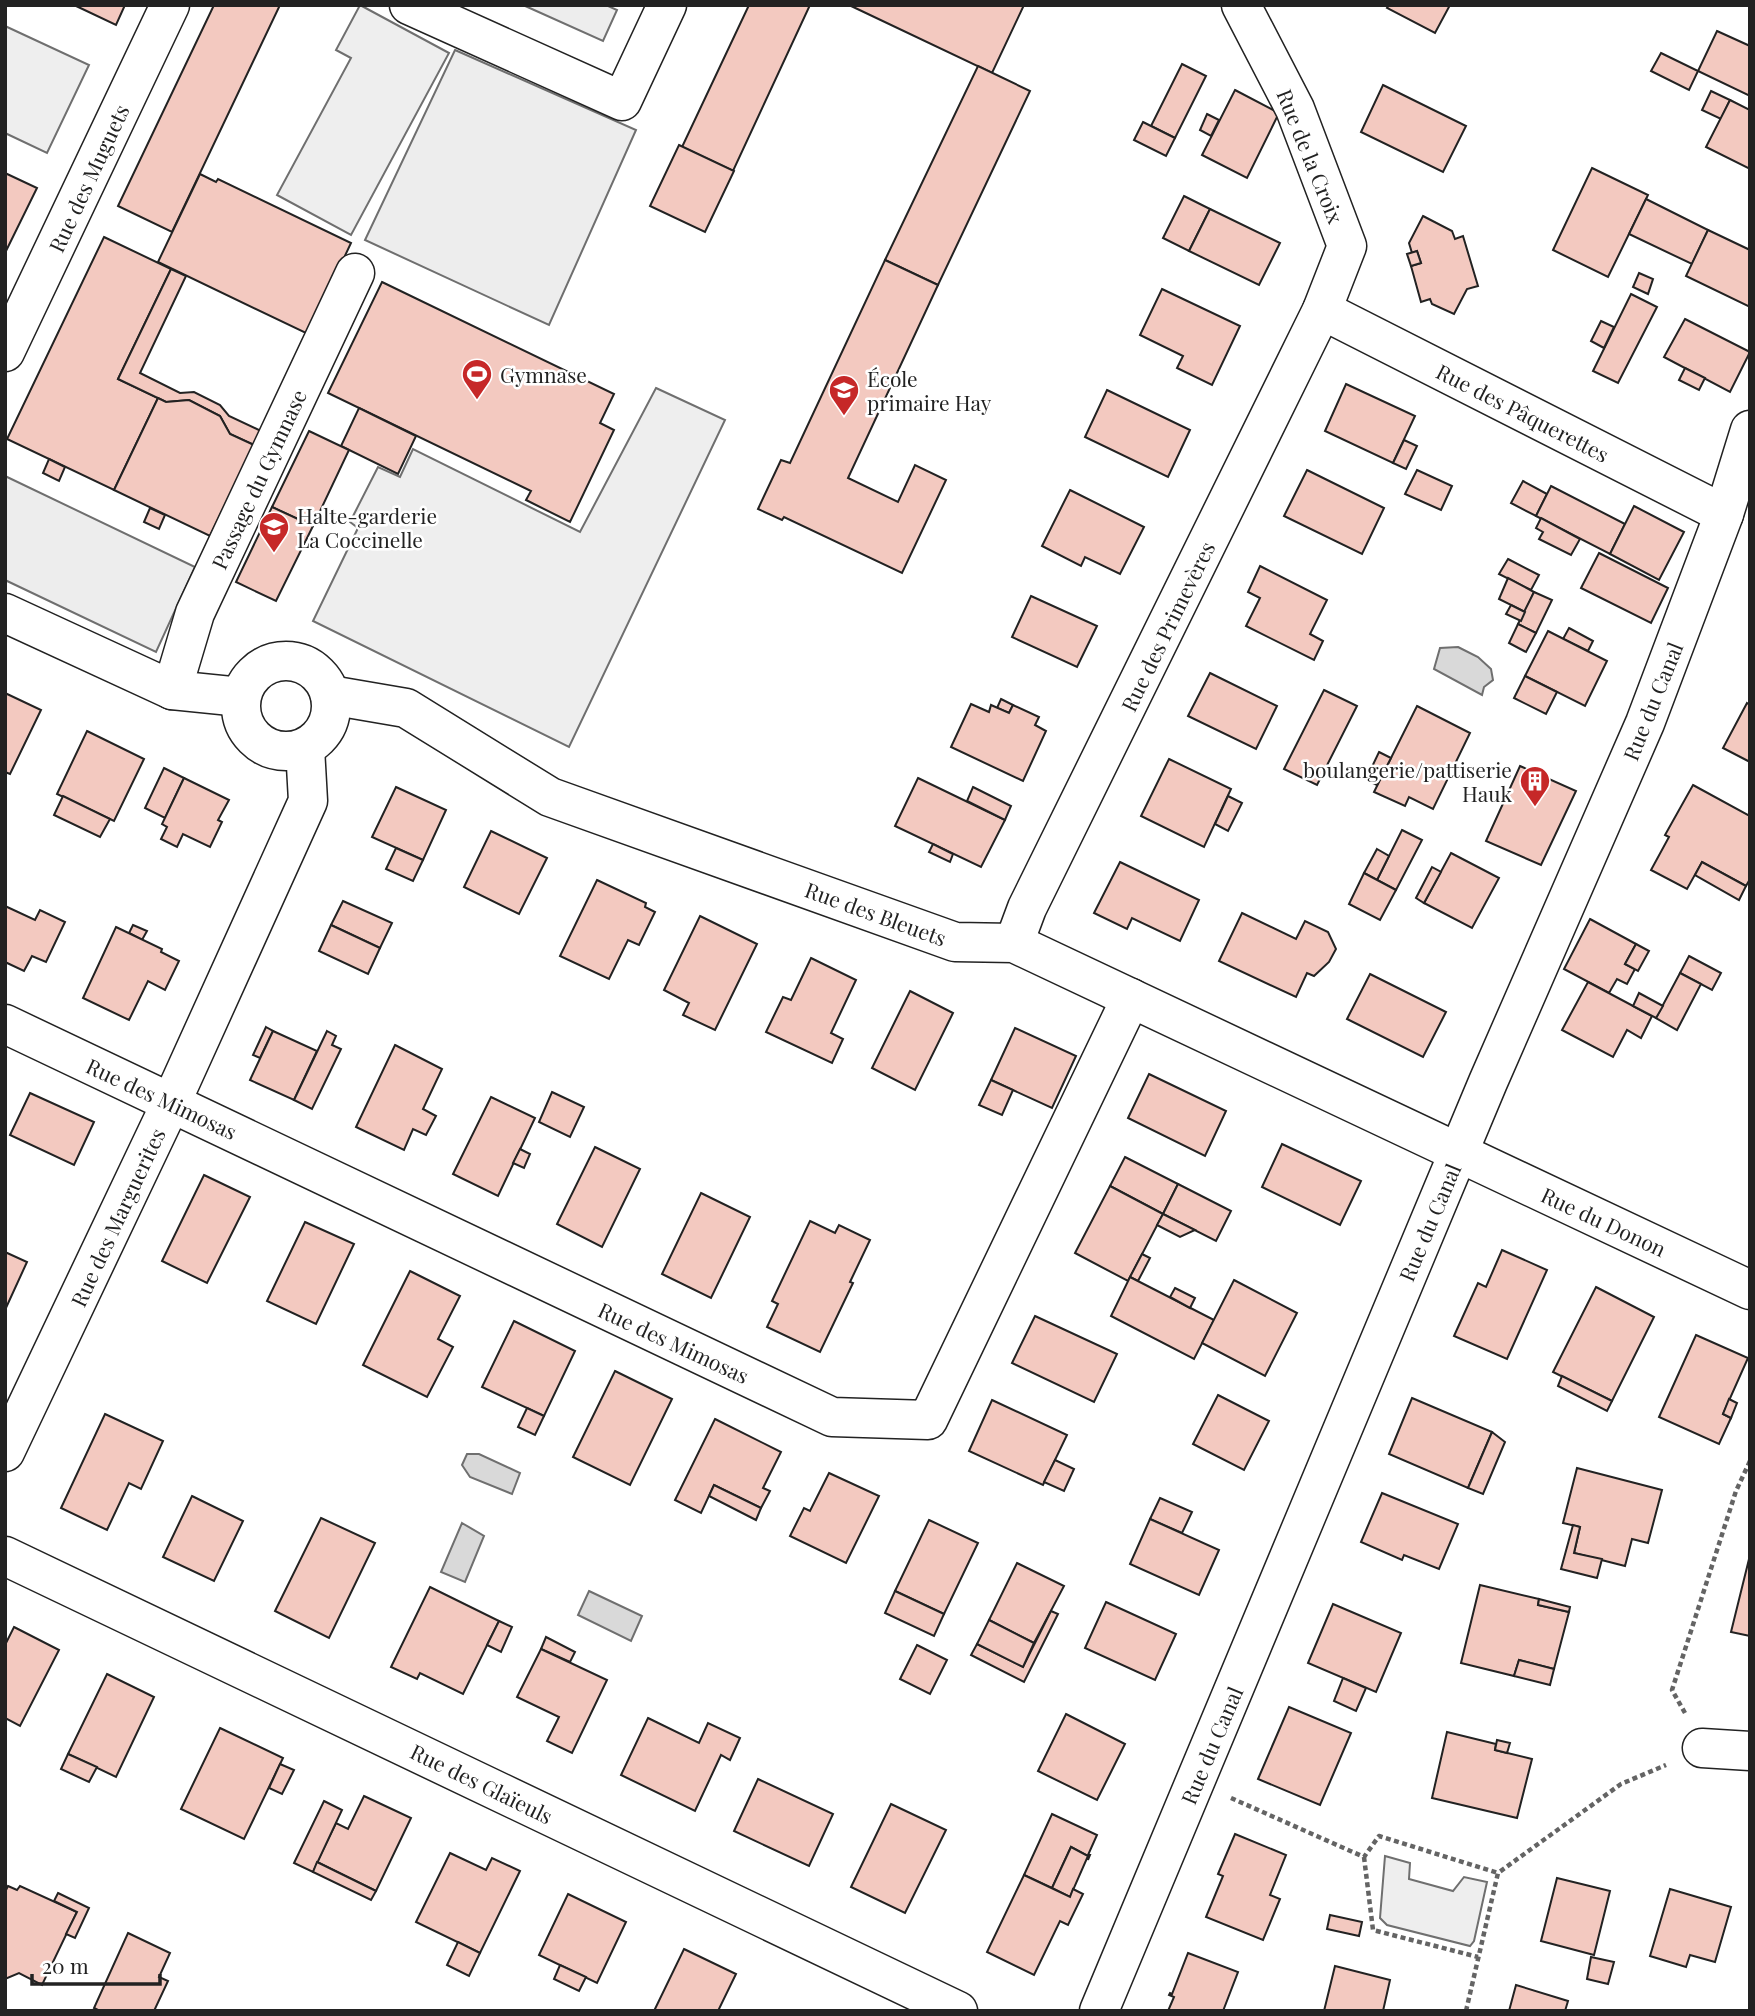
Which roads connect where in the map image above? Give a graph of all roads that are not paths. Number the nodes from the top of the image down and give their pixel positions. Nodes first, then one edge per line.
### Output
1 (170, 5) edge
2 (410, 5) edge
3 (667, 5) edge
4 (1241, 5) edge
5 (355, 273) dead end
6 (1322, 310) junction
7 (5, 352) edge
8 (1750, 430) edge
9 (1724, 514) junction
10 (5, 613) edge
11 (172, 690) junction
12 (330, 695) junction
13 (241, 697) junction
14 (305, 748) junction
15 (1014, 943) junction
16 (1131, 998) junction
17 (5, 1024) edge
18 (171, 1103) junction
19 (1458, 1153) junction
20 (1750, 1290) edge
21 (5, 1451) edge
22 (5, 1556) edge
23 (1703, 1748) road end
24 (1750, 1751) edge
25 (958, 2011) edge
26 (1099, 2011) edge

1 - 7 street, Rue des Muguets
2 - 3 street
4 - 6 street, Rue de la Croix
5 - 11 street, Passage du Gymnase
6 - 9 street, Rue des Pâquerettes
6 - 15 street, Rue des Primevères
8 - 9 street, Rue du Canal
9 - 19 street, Rue du Canal
10 - 11 street
11 - 13 street
12 - 13 street
12 - 14 street
12 - 15 street, Rue des Bleuets
13 - 14 street
14 - 18 street, Rue des Marguerites
15 - 16 street, Rue des Bleuets
16 - 18 street, Rue des Mimosas
16 - 19 street, Rue des Bleuets
17 - 18 street, Rue des Mimosas
18 - 21 street, Rue des Marguerites
19 - 20 street, Rue du Donon
19 - 26 street, Rue du Canal
22 - 25 street, Rue des Glaïeuls
23 - 24 street

